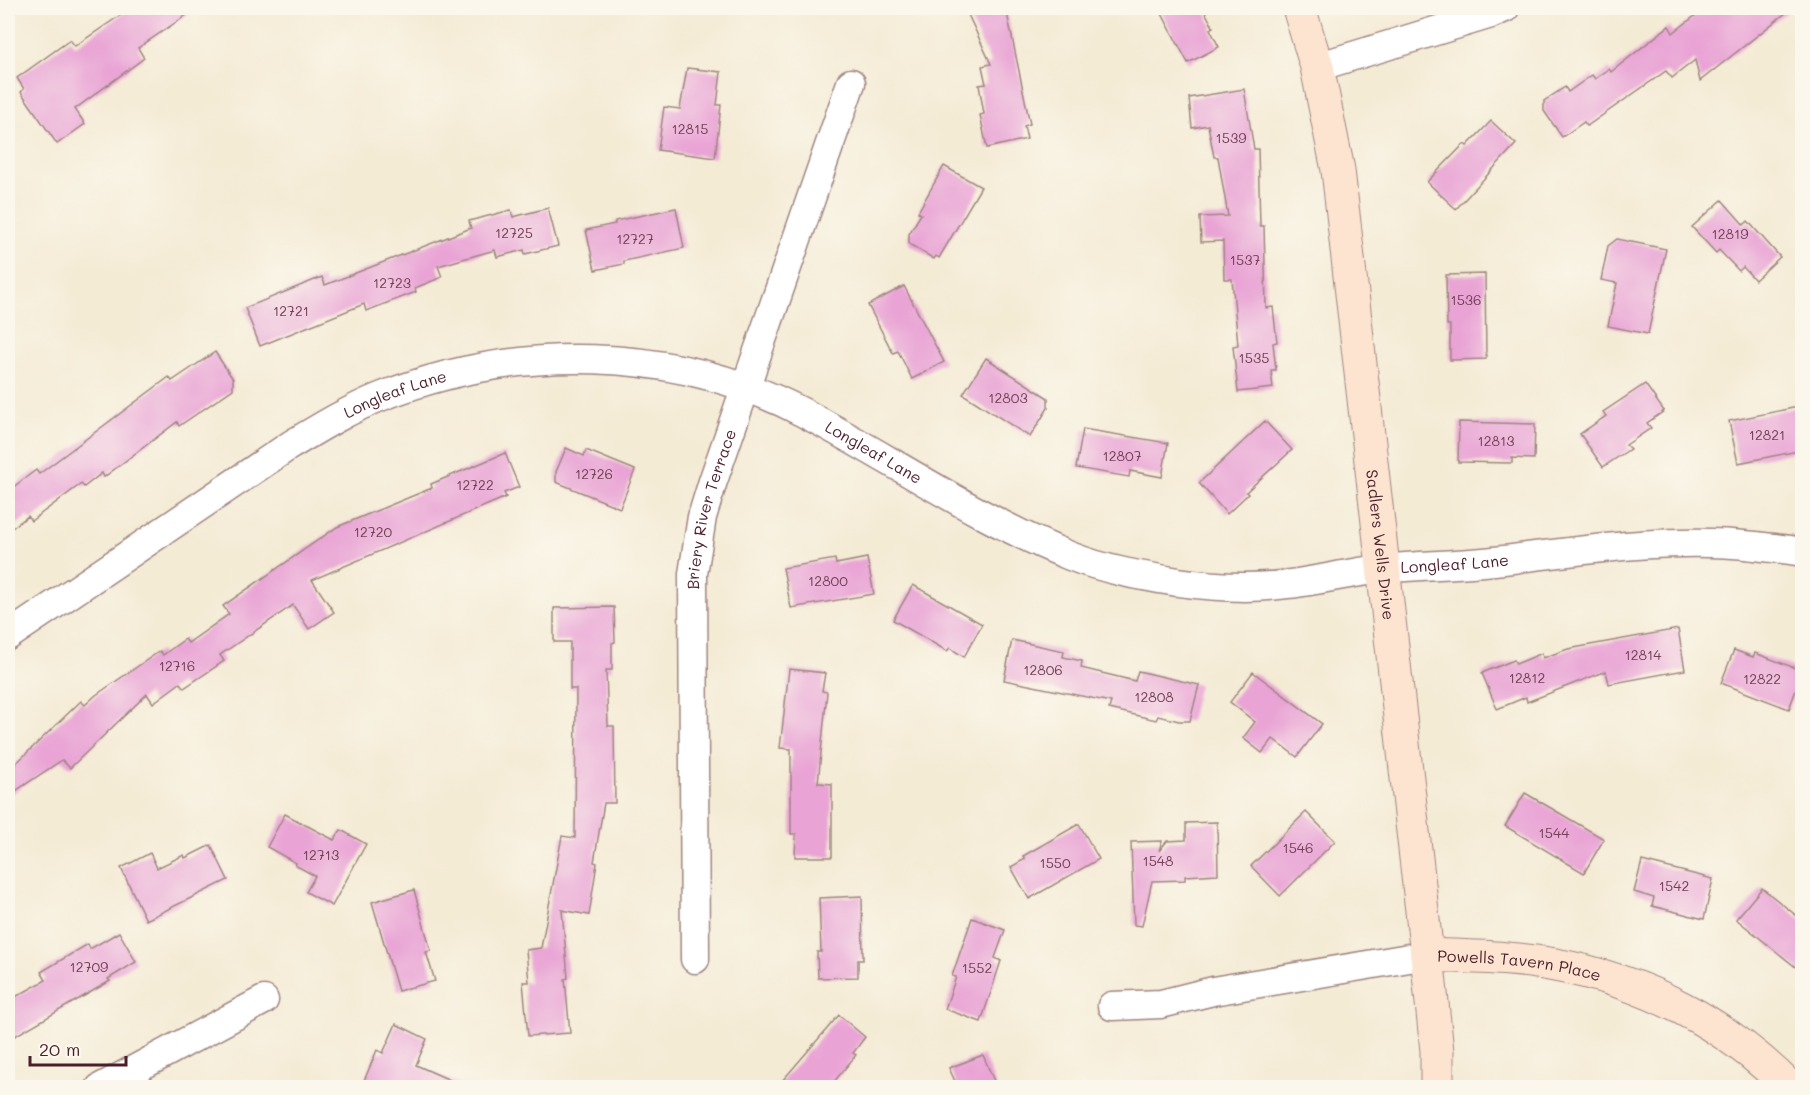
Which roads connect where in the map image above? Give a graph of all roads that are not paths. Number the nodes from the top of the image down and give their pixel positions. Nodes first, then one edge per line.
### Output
1 (1299, 8) edge
2 (1505, 8) edge
3 (1317, 67) junction
4 (851, 83) dead end
5 (746, 388) junction
6 (1803, 552) edge
7 (1382, 569) junction
8 (8, 636) edge
9 (1427, 955) junction
10 (695, 959) dead end
11 (264, 1000) dead end
12 (1112, 1006) dead end
13 (100, 1088) edge
14 (1437, 1088) edge
15 (1790, 1088) edge

1 - 3 street, Sadlers Wells Drive
2 - 3 street
3 - 7 street, Sadlers Wells Drive
4 - 5 street, Briery River Terrace
5 - 7 street, Longleaf Lane
5 - 8 street, Longleaf Lane
5 - 10 street, Briery River Terrace
6 - 7 street, Longleaf Lane
7 - 9 street, Sadlers Wells Drive
9 - 12 street, Powells Tavern Place
9 - 14 street, Sadlers Wells Drive
9 - 15 street, Powells Tavern Place
11 - 13 street

